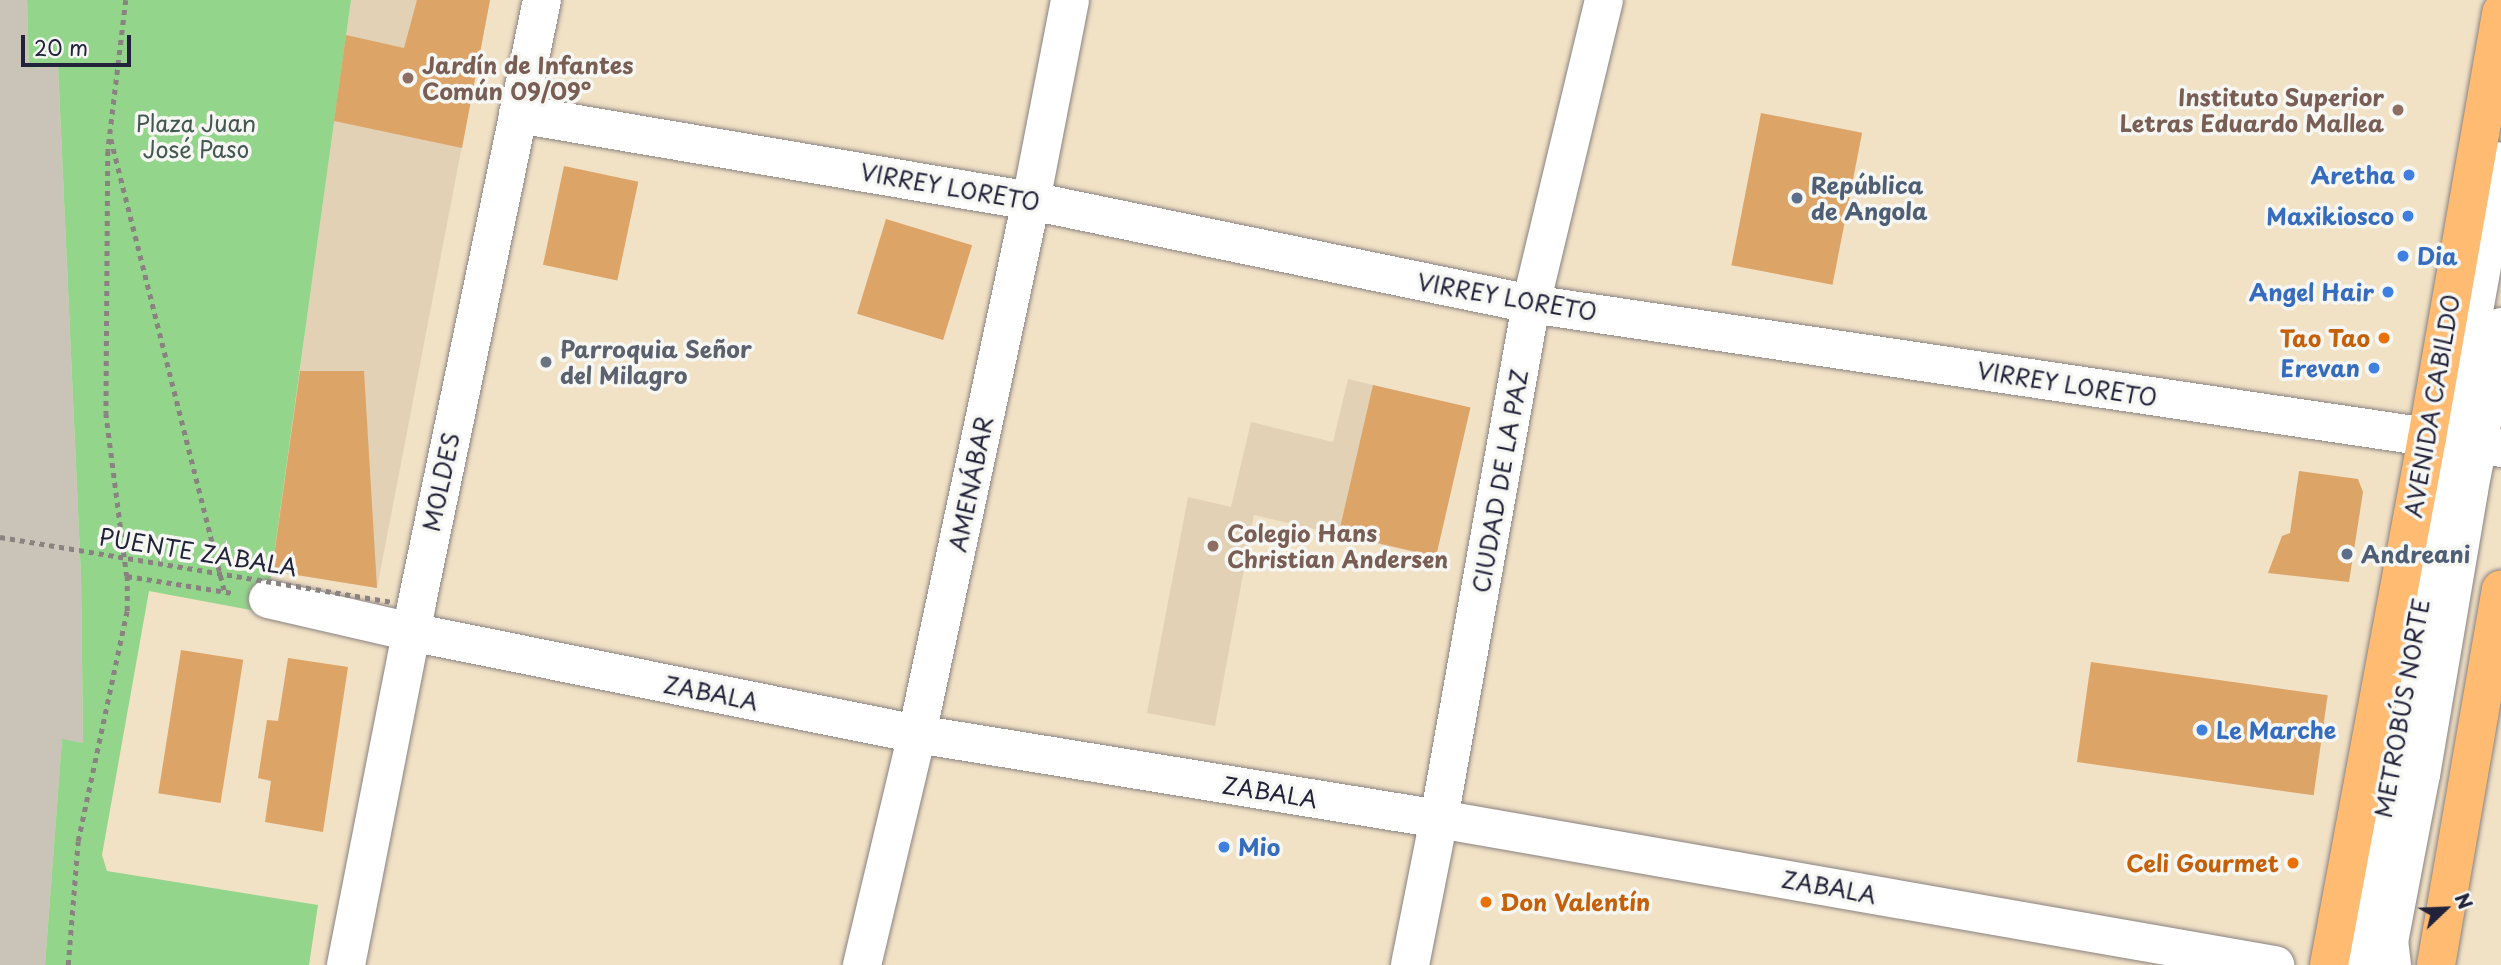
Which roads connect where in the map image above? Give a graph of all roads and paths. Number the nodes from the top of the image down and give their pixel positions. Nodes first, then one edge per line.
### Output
1 (126, 0) edge
2 (542, 0) edge
3 (1070, 0) edge
4 (1604, 0) edge
5 (2501, 12) edge
6 (518, 114) junction
7 (110, 135) junction
8 (2501, 161) edge
9 (1031, 201) junction
10 (1531, 304) junction
11 (2501, 327) edge
12 (2464, 443) edge
13 (0, 537) edge
14 (127, 576) junction
15 (2501, 590) edge
16 (226, 592) junction
17 (268, 598) joint
18 (401, 617) junction
19 (918, 734) junction
20 (1439, 819) junction
21 (68, 965) edge
22 (346, 965) edge
23 (862, 965) edge
24 (1410, 965) edge
25 (2275, 965) edge
26 (2329, 965) edge
27 (2365, 965) edge
28 (2392, 965) edge
29 (2437, 965) edge

1 - 7 path
2 - 6 street, MOLDES
3 - 9 street, AMENÁBAR
4 - 10 street, CIUDAD DE LA PAZ
5 - 12 main road, AVENIDA CABILDO
6 - 9 street, VIRREY LORETO
6 - 18 street, MOLDES
7 - 14 path
7 - 16 path
8 - 12 street, METROBÚS NORTE
9 - 10 street, VIRREY LORETO
9 - 19 street, AMENÁBAR
10 - 12 street, VIRREY LORETO
10 - 20 street, CIUDAD DE LA PAZ
11 - 12 street, METROBÚS NORTE
12 - 26 main road, AVENIDA CABILDO
12 - 27 street, METROBÚS NORTE
12 - 28 street, METROBÚS NORTE
13 - 18 path, PUENTE ZABALA, bridge
14 - 16 path
14 - 21 path
15 - 29 main road
16 - 17 path
17 - 18 street, ZABALA
18 - 19 street, ZABALA
18 - 22 street, MOLDES
19 - 20 street, ZABALA
19 - 23 street, AMENÁBAR
20 - 24 street, CIUDAD DE LA PAZ
20 - 25 street, ZABALA

